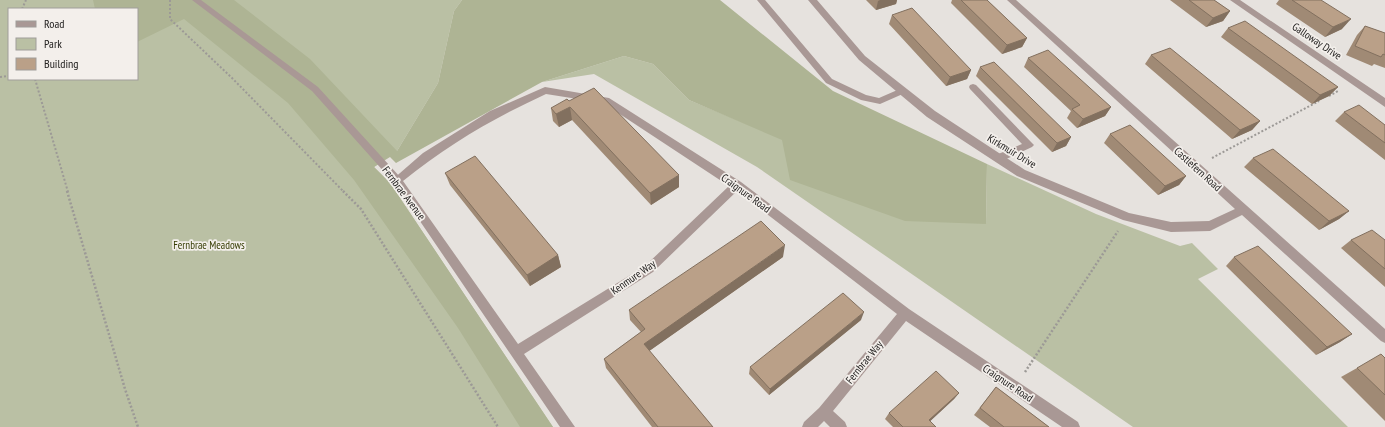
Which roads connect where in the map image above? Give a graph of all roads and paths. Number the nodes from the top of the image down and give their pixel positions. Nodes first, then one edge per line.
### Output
1 (170, 0) edge
2 (196, 0) edge
3 (761, 0) edge
4 (812, 0) edge
5 (1012, 0) edge
6 (1234, 0) edge
7 (34, 80) edge
8 (1355, 82) junction
9 (973, 87) dead end
10 (902, 91) junction
11 (1328, 96) edge
12 (1321, 100) edge
13 (1385, 102) edge
14 (999, 158) junction
15 (1196, 167) junction
16 (397, 180) junction
17 (737, 185) junction
18 (1243, 210) junction
19 (1127, 217) junction
20 (905, 312) junction
21 (1385, 337) edge
22 (516, 352) junction
23 (1015, 387) junction
24 (824, 412) junction
25 (138, 427) edge
26 (498, 427) edge
27 (568, 427) edge
28 (809, 427) edge
29 (840, 427) edge
30 (1073, 427) edge

1 - 26 path
2 - 16 lane, Fernbrae Avenue
3 - 10 lane
4 - 10 street, Kirkmuir Drive
5 - 15 street, Castlefern Road
6 - 8 street, Galloway Drive
7 - 25 path
8 - 11 path
8 - 13 street, Galloway Drive
9 - 14 lane
10 - 14 street, Kirkmuir Drive
12 - 15 path
14 - 19 street, Kirkmuir Drive
15 - 18 street, Castlefern Road
16 - 17 street, Craignure Road
16 - 22 street, Fernbrae Avenue
17 - 20 street, Craignure Road
17 - 22 street, Kenmure Way
18 - 19 street, Kirkmuir Drive
18 - 21 street, Castlefern Road
19 - 23 path
20 - 23 street, Craignure Road
20 - 24 street, Fernbrae Way
22 - 27 street, Fernbrae Avenue
23 - 30 street, Craignure Road
24 - 28 street, Fernbrae Way
24 - 29 street

